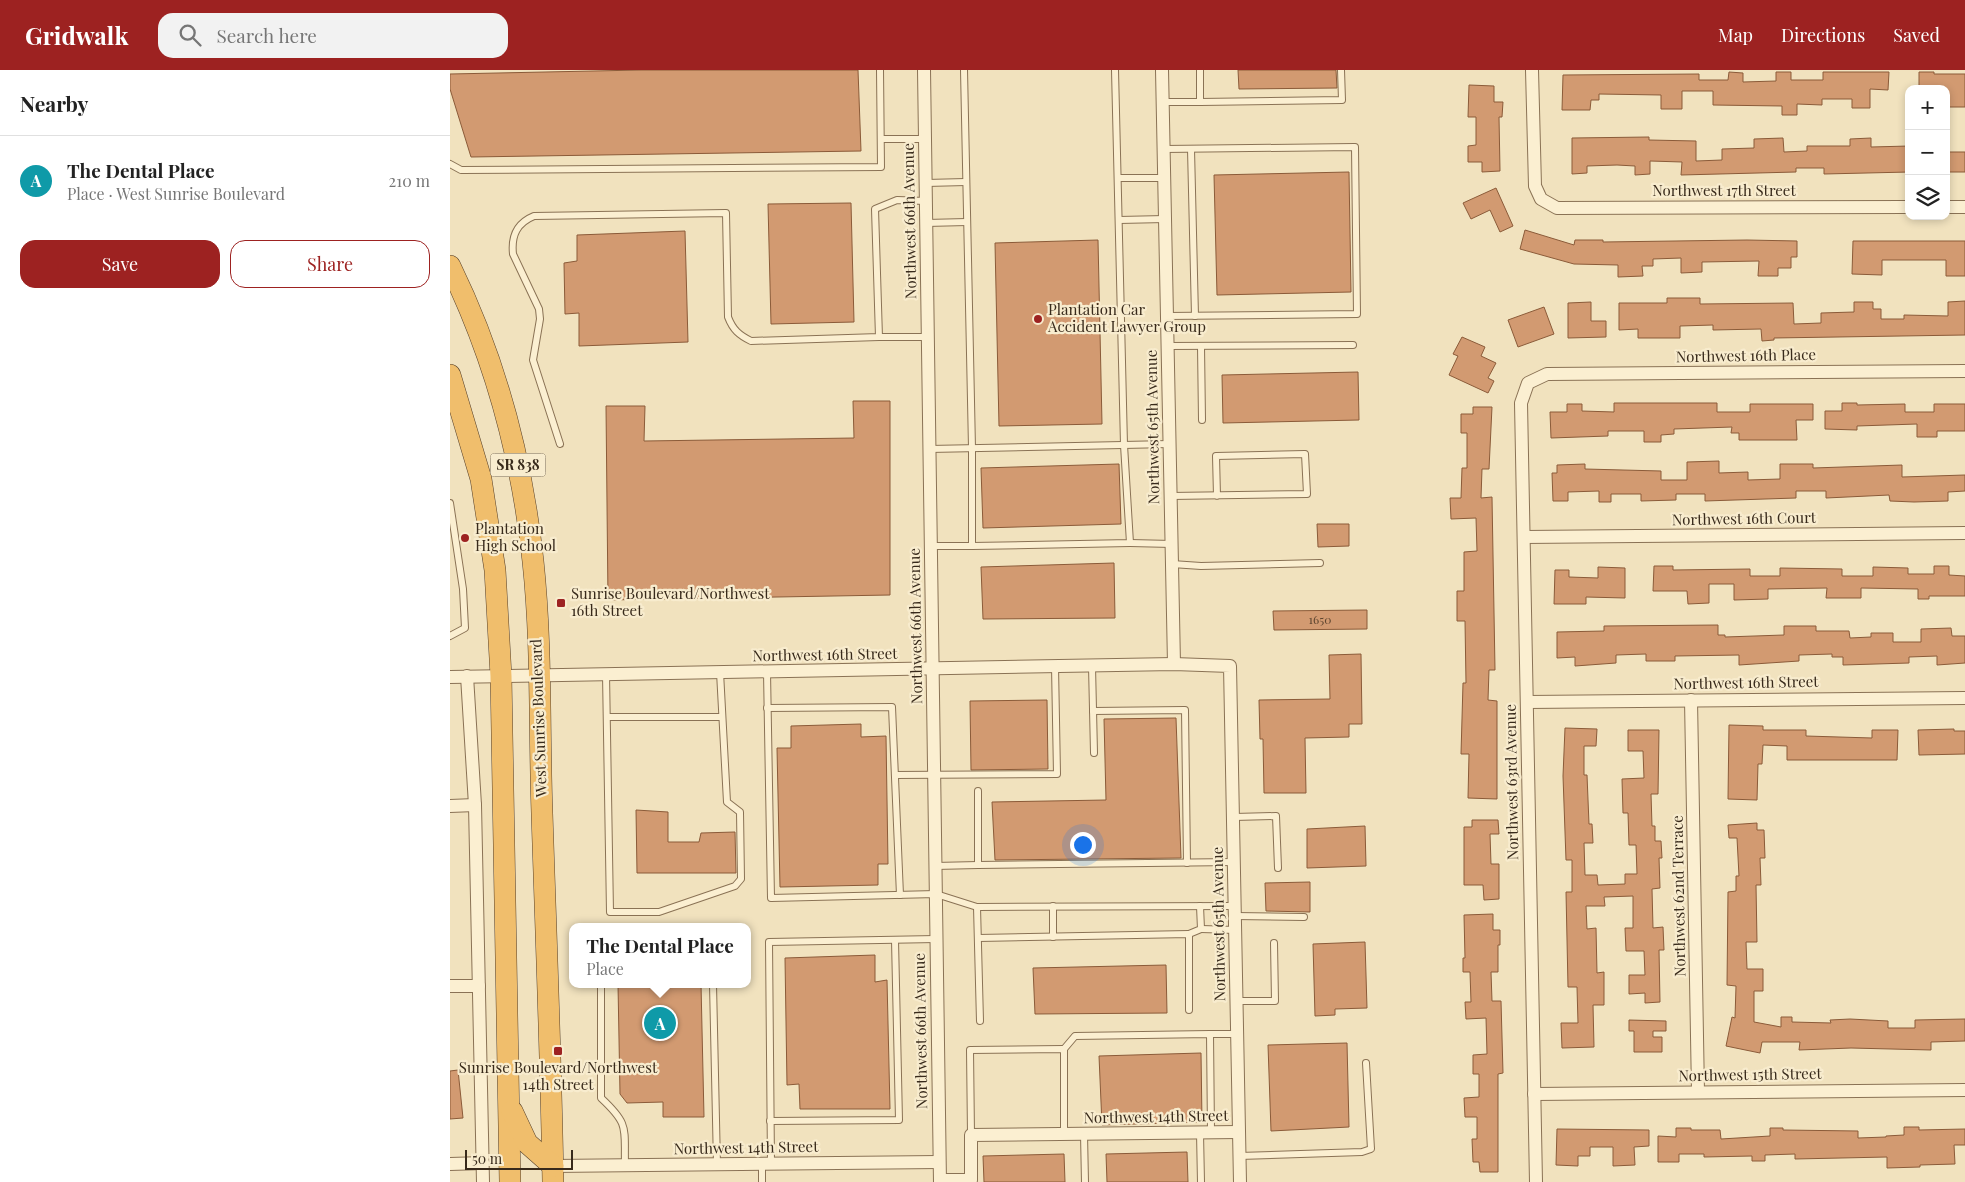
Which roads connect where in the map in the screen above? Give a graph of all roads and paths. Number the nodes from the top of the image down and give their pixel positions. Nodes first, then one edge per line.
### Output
1 (880, 70) edge
2 (924, 70) edge
3 (964, 70) edge
4 (1115, 70) edge
5 (1162, 70) edge
6 (1200, 70) edge
7 (1341, 70) edge
8 (1532, 70) edge
9 (1163, 102) junction
10 (1200, 102) junction
11 (881, 139) junction
12 (925, 139) junction
13 (1164, 149) junction
14 (1191, 149) junction
15 (450, 164) edge
16 (1118, 178) junction
17 (1165, 178) junction
18 (966, 182) junction
19 (926, 183) junction
20 (926, 201) junction
21 (1905, 207) edge
22 (1950, 207) edge
23 (1965, 207) edge
24 (1165, 219) junction
25 (1119, 220) junction
26 (967, 222) junction
27 (926, 223) junction
28 (450, 266) edge
29 (450, 300) edge
30 (1167, 316) junction
31 (1195, 316) junction
32 (880, 337) junction
33 (928, 337) junction
34 (1168, 346) junction
35 (1201, 346) junction
36 (1354, 346) dead end
37 (1965, 370) edge
38 (450, 375) edge
39 (1528, 383) joint
40 (1202, 420) dead end
41 (560, 444) dead end
42 (1170, 444) junction
43 (1124, 445) junction
44 (972, 448) junction
45 (513, 449) junction
46 (929, 449) junction
47 (1171, 496) junction
48 (1217, 496) junction
49 (450, 503) edge
50 (1965, 533) edge
51 (1524, 537) junction
52 (1130, 543) junction
53 (1172, 544) junction
54 (931, 546) junction
55 (972, 546) junction
56 (1320, 563) dead end
57 (1172, 564) junction
58 (450, 636) edge
59 (1174, 664) junction
60 (1055, 666) junction
61 (1092, 666) junction
62 (1230, 666) joint
63 (933, 670) junction
64 (720, 672) junction
65 (766, 672) junction
66 (606, 674) junction
67 (539, 675) junction
68 (467, 676) junction
69 (501, 676) junction
70 (450, 677) edge
71 (1965, 698) edge
72 (1691, 700) junction
73 (1527, 702) junction
74 (767, 708) junction
75 (1093, 711) junction
76 (607, 717) junction
77 (722, 717) junction
78 (1094, 753) dead end
79 (895, 775) junction
80 (934, 775) junction
81 (978, 791) dead end
82 (475, 805) junction
83 (450, 806) edge
84 (1234, 816) junction
85 (1235, 862) junction
86 (1187, 863) junction
87 (978, 865) junction
88 (935, 866) junction
89 (1278, 868) dead end
90 (936, 894) junction
91 (900, 895) junction
92 (1053, 906) junction
93 (1200, 906) junction
94 (977, 907) junction
95 (1235, 911) junction
96 (1304, 917) dead end
97 (1201, 929) junction
98 (1236, 930) junction
99 (1189, 934) junction
100 (1054, 937) junction
101 (978, 938) junction
102 (895, 940) junction
103 (936, 940) junction
104 (1274, 943) dead end
105 (450, 986) edge
106 (479, 986) junction
107 (601, 988) edge
108 (713, 988) edge
109 (1236, 1001) junction
110 (1189, 1010) dead end
111 (980, 1021) dead end
112 (1210, 1034) junction
113 (1237, 1034) junction
114 (1064, 1049) junction
115 (1366, 1063) dead end
116 (1965, 1090) edge
117 (1698, 1092) junction
118 (1534, 1094) junction
119 (509, 1107) junction
120 (770, 1121) junction
121 (1238, 1132) junction
122 (1206, 1133) junction
123 (1064, 1134) junction
124 (1084, 1134) junction
125 (971, 1135) junction
126 (1239, 1156) junction
127 (939, 1162) junction
128 (483, 1163) junction
129 (450, 1164) edge
130 (718, 1164) junction
131 (767, 1164) junction
132 (625, 1166) junction
133 (553, 1174) edge
134 (940, 1181) edge
135 (971, 1181) edge
136 (483, 1182) edge
137 (510, 1182) edge
138 (762, 1182) edge
139 (1085, 1182) edge
140 (1201, 1182) edge
141 (1240, 1182) edge
142 (1536, 1182) edge

1 - 11 lane
2 - 12 street, Northwest 66th Avenue
3 - 18 lane
4 - 16 lane
5 - 9 street, Northwest 65th Avenue
6 - 10 lane
7 - 10 lane
8 - 21 street, Northwest 17th Street
9 - 10 lane
9 - 13 street, Northwest 65th Avenue
11 - 12 lane
11 - 15 lane
12 - 19 street, Northwest 66th Avenue
13 - 14 lane
13 - 17 street, Northwest 65th Avenue
14 - 31 lane
14 - 31 lane
16 - 17 lane
16 - 25 lane
17 - 24 street, Northwest 65th Avenue
18 - 19 lane
18 - 26 lane
19 - 20 street, Northwest 66th Avenue
20 - 27 street, Northwest 66th Avenue
20 - 32 lane
22 - 23 street
24 - 25 lane
24 - 30 street, Northwest 65th Avenue
25 - 43 lane
26 - 27 lane
26 - 44 lane
27 - 33 street, Northwest 66th Avenue
28 - 45 highway, West Sunrise Boulevard / SR 838
29 - 45 highway
30 - 31 lane
30 - 34 street, Northwest 65th Avenue
32 - 33 lane
32 - 41 lane
33 - 46 street, Northwest 66th Avenue
34 - 35 lane
34 - 42 street, Northwest 65th Avenue
35 - 36 lane
35 - 40 lane
37 - 39 street, Northwest 16th Place
38 - 69 highway, SR 838
39 - 51 street, Northwest 63rd Avenue
42 - 43 lane
42 - 47 street, Northwest 65th Avenue
43 - 44 lane
43 - 52 lane
44 - 46 lane
44 - 55 lane
45 - 67 highway, West Sunrise Boulevard / SR 838
46 - 54 street, Northwest 66th Avenue
47 - 48 lane
47 - 53 street, Northwest 65th Avenue
48 - 48 lane
49 - 58 lane
50 - 51 street, Northwest 16th Court
51 - 73 street, Northwest 63rd Avenue
52 - 53 lane
52 - 55 lane
53 - 57 street, Northwest 65th Avenue
54 - 55 lane
54 - 63 street, Northwest 66th Avenue
56 - 57 lane
57 - 59 street, Northwest 65th Avenue
59 - 61 street, Northwest 16th Street
59 - 62 street, Northwest 16th Street
60 - 61 street, Northwest 16th Street
60 - 63 street, Northwest 16th Street
60 - 80 lane
61 - 75 lane
62 - 84 street, Northwest 65th Avenue
63 - 65 street, Northwest 16th Street
63 - 80 street, Northwest 66th Avenue
64 - 65 street, Northwest 16th Street
64 - 66 street, Northwest 16th Street
64 - 77 lane
65 - 74 lane
66 - 67 street, Northwest 16th Street
66 - 76 lane
67 - 69 street, Northwest 16th Street
67 - 133 highway, West Sunrise Boulevard / SR 838
68 - 69 street, Northwest 16th Street
68 - 70 street, Northwest 16th Street
68 - 82 street
69 - 119 highway, SR 838
71 - 72 street, Northwest 16th Street
72 - 73 street, Northwest 16th Street
72 - 117 street, Northwest 62nd Terrace
73 - 118 street, Northwest 63rd Avenue
74 - 79 lane
74 - 91 lane
75 - 78 lane
75 - 86 lane
76 - 77 lane
76 - 77 lane
79 - 80 lane
79 - 91 lane
80 - 88 street, Northwest 66th Avenue
81 - 87 lane
82 - 83 street
82 - 106 street
84 - 85 street, Northwest 65th Avenue
84 - 89 lane
85 - 86 lane
85 - 95 street, Northwest 65th Avenue
86 - 87 lane
87 - 88 lane
88 - 90 street, Northwest 66th Avenue
90 - 91 lane
90 - 94 lane
90 - 103 street, Northwest 66th Avenue
92 - 93 lane
92 - 94 lane
92 - 100 lane
93 - 95 lane
93 - 97 lane
94 - 101 lane
95 - 96 lane
95 - 98 street, Northwest 65th Avenue
97 - 98 lane
97 - 99 lane
98 - 109 street, Northwest 65th Avenue
99 - 100 lane
99 - 110 lane
100 - 101 lane
101 - 111 lane
102 - 103 lane
102 - 120 lane
102 - 120 lane
103 - 127 street, Northwest 66th Avenue
104 - 109 lane
105 - 106 street
106 - 128 street
107 - 132 lane
108 - 130 lane
109 - 113 street, Northwest 65th Avenue
112 - 113 lane
112 - 114 lane
112 - 122 lane
113 - 121 street, Northwest 65th Avenue
114 - 123 lane
114 - 125 lane
115 - 126 lane
116 - 117 street, Northwest 15th Street
117 - 118 street, Northwest 15th Street
118 - 142 street, Northwest 63rd Avenue
119 - 133 highway
119 - 137 highway, SR 838
120 - 131 lane
121 - 122 street, Northwest 14th Street
121 - 126 street, Northwest 65th Avenue
122 - 124 street, Northwest 14th Street
122 - 140 lane
123 - 124 street, Northwest 14th Street
123 - 125 street, Northwest 14th Street
124 - 139 lane
125 - 135 street
126 - 141 street, Northwest 65th Avenue
127 - 131 street, Northwest 14th Street
127 - 134 street, Northwest 66th Avenue
128 - 129 street
128 - 136 street
130 - 131 street, Northwest 14th Street
130 - 132 street, Northwest 14th Street
131 - 138 lane
132 - 133 street, Northwest 14th Street
134 - 135 street

